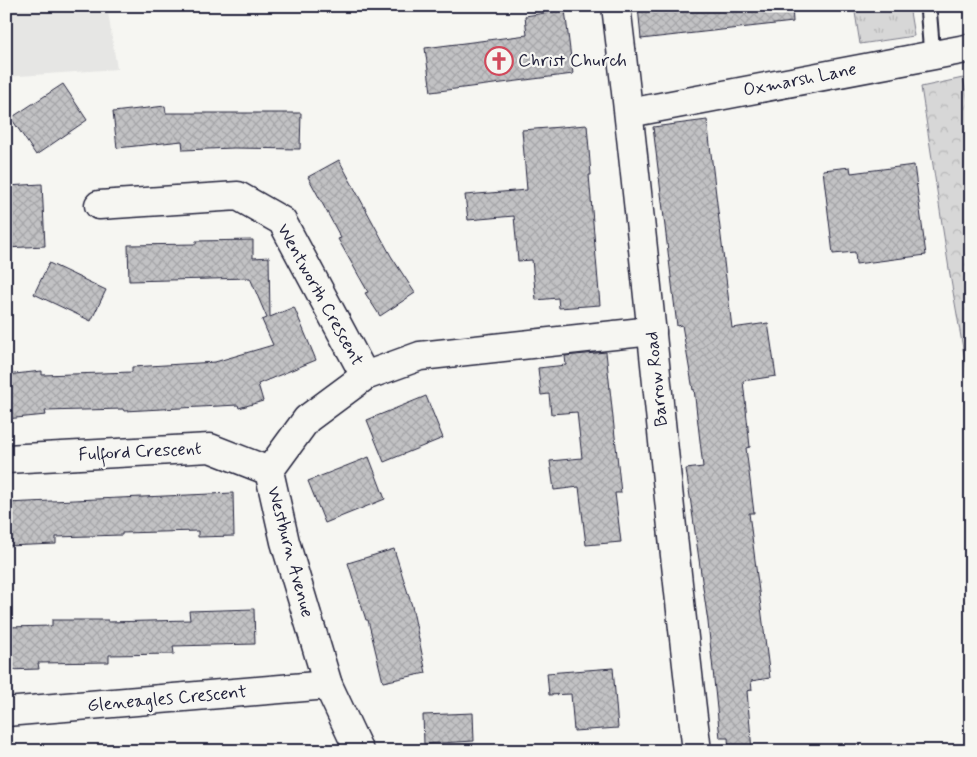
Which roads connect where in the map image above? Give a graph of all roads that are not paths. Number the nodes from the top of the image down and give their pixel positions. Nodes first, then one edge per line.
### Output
1 (616, 6) edge
2 (928, 6) edge
3 (971, 48) edge
4 (932, 56) junction
5 (629, 113) junction
6 (99, 205) dead end
7 (652, 331) junction
8 (365, 376) junction
9 (6, 459) edge
10 (269, 471) junction
11 (328, 685) junction
12 (6, 712) edge
13 (359, 751) edge
14 (697, 751) edge

1 - 5 street, Barrow Road
2 - 4 lane
3 - 4 street, Oxmarsh Lane
4 - 5 street, Oxmarsh Lane
5 - 7 street, Barrow Road
6 - 8 street, Wentworth Crescent
7 - 8 street, Westburn Avenue
7 - 14 street, Barrow Road
8 - 10 street, Westburn Avenue
9 - 10 street, Fulford Crescent
10 - 11 street, Westburn Avenue
11 - 12 street, Gleneagles Crescent
11 - 13 street, Westburn Avenue

